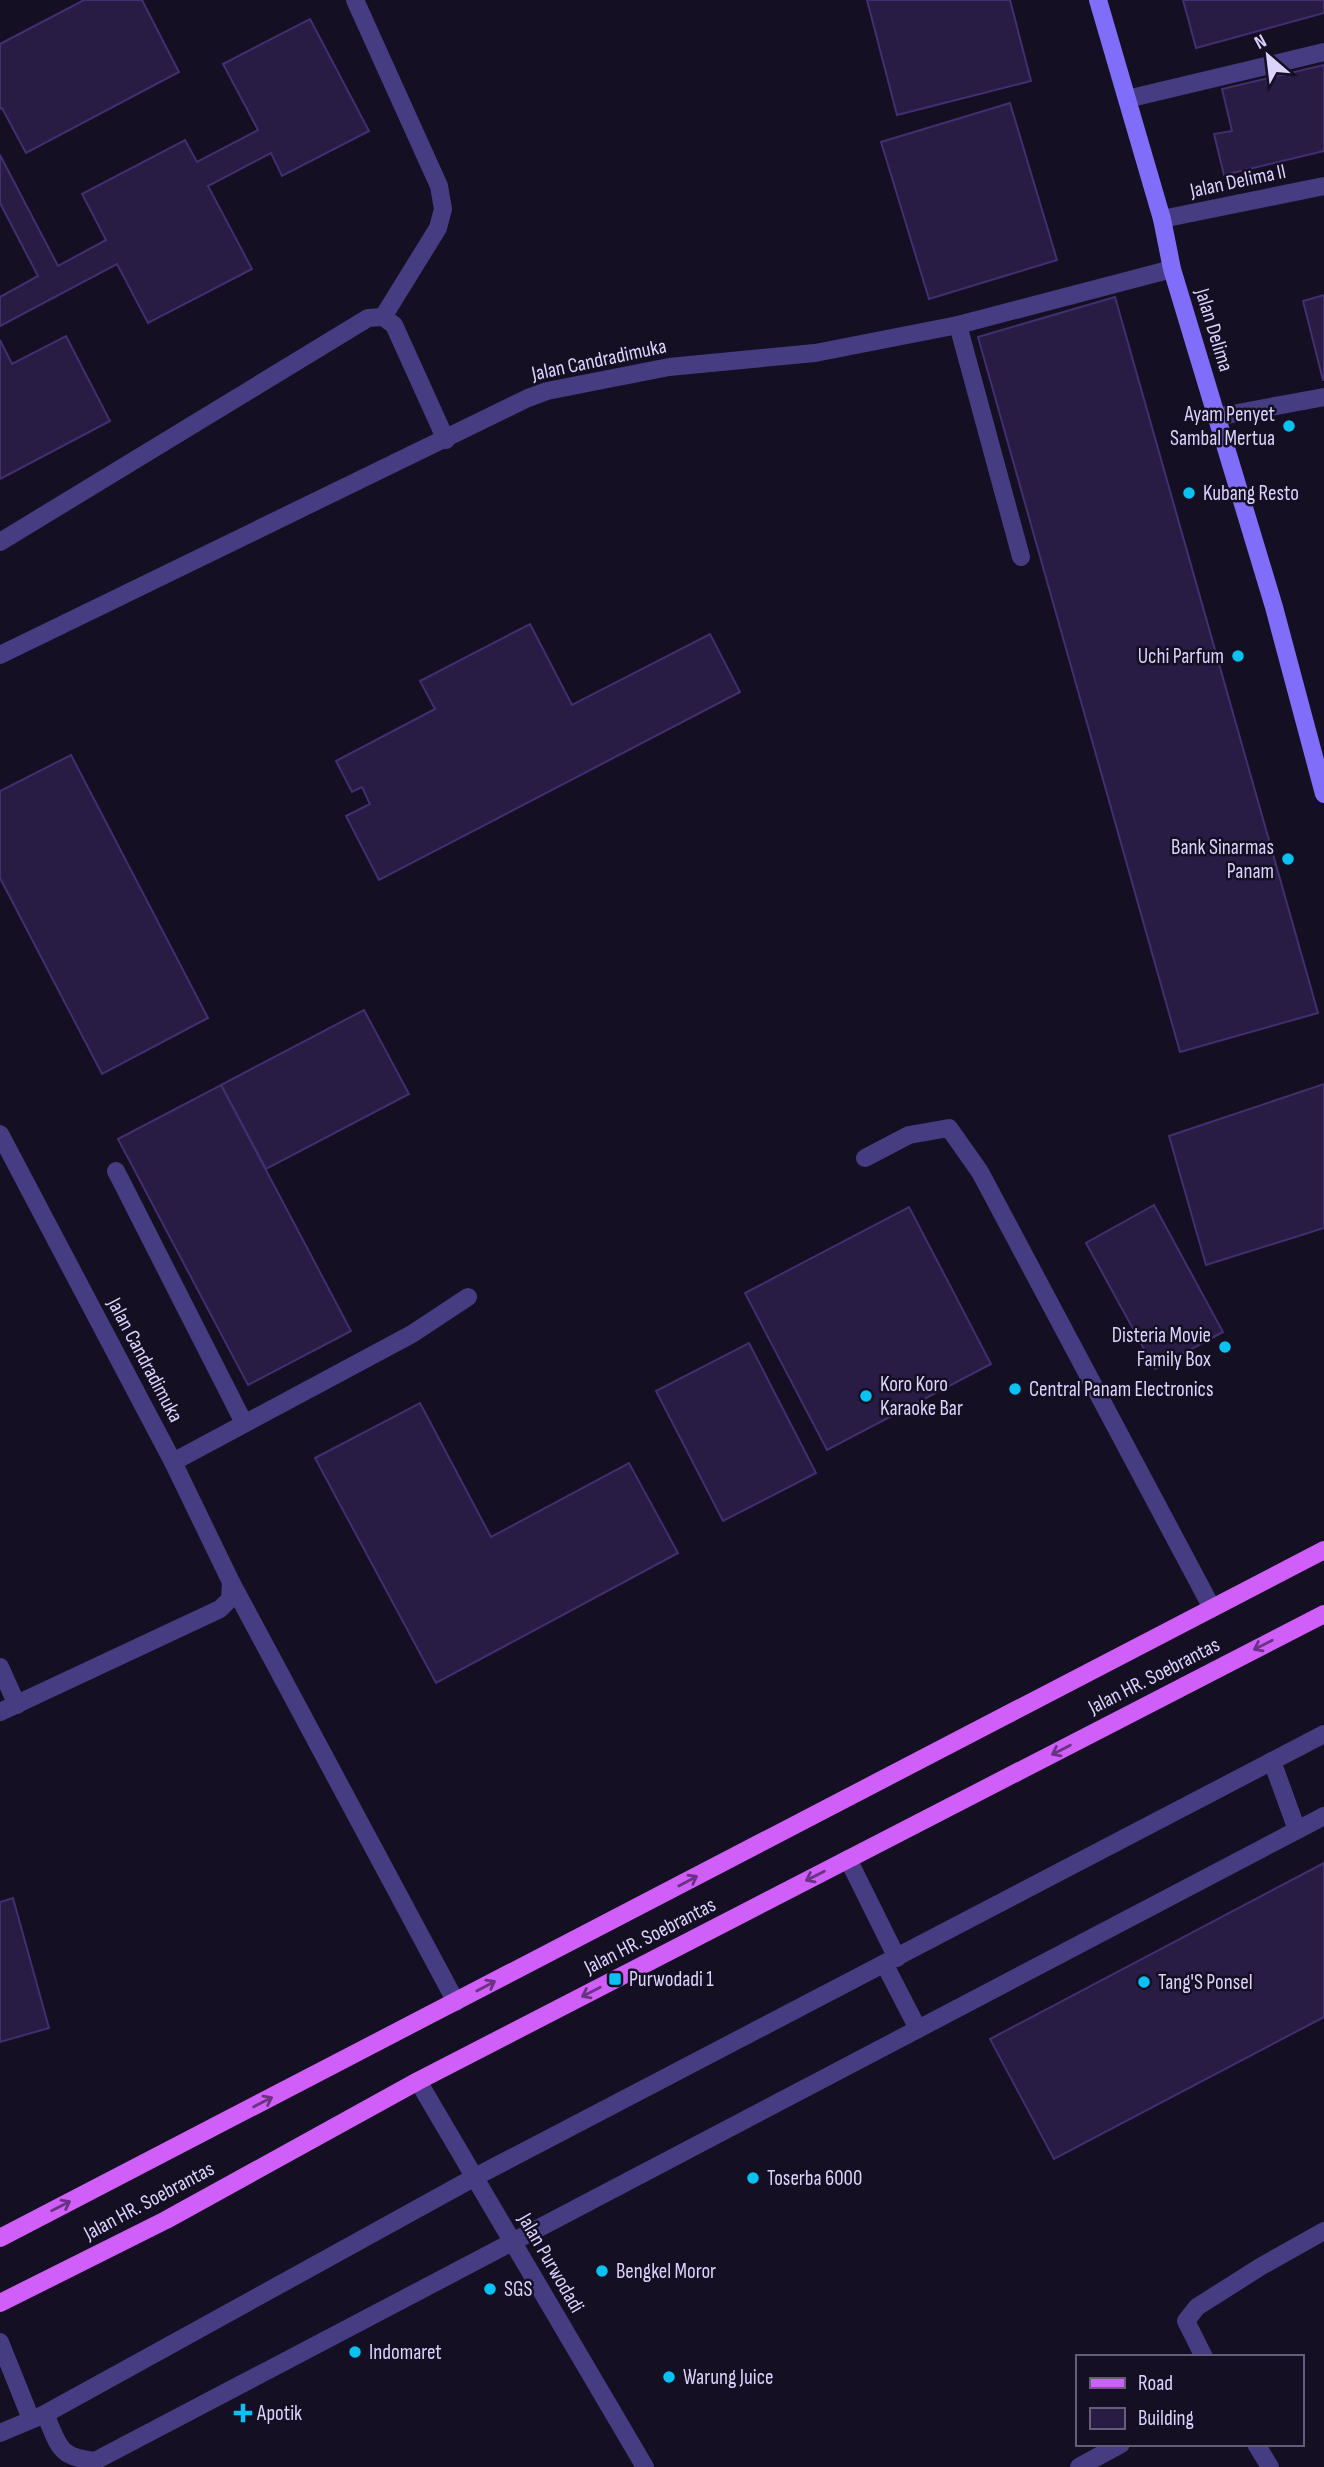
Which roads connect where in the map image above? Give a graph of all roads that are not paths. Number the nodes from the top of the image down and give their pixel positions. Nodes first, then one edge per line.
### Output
1 (355, 0) edge
2 (1098, 0) edge
3 (1324, 52) edge
4 (1127, 99) junction
5 (1324, 186) edge
6 (1162, 219) junction
7 (1172, 269) junction
8 (383, 317) junction
9 (958, 325) junction
10 (1324, 397) edge
11 (1216, 417) junction
12 (446, 440) junction
13 (0, 542) edge
14 (1021, 557) dead end
15 (0, 655) edge
16 (1324, 794) edge
17 (0, 1134) edge
18 (865, 1158) dead end
19 (116, 1171) dead end
20 (468, 1297) dead end
21 (244, 1423) junction
22 (173, 1462) junction
23 (1324, 1550) edge
24 (231, 1582) junction
25 (1212, 1608) junction
26 (1324, 1614) edge
27 (0, 1667) edge
28 (18, 1705) junction
29 (0, 1712) edge
30 (1324, 1734) edge
31 (1272, 1761) junction
32 (1324, 1816) edge
33 (1297, 1830) junction
34 (848, 1859) junction
35 (891, 1961) junction
36 (456, 2002) junction
37 (918, 2029) junction
38 (418, 2081) junction
39 (475, 2177) junction
40 (1324, 2231) edge
41 (0, 2238) edge
42 (512, 2241) junction
43 (0, 2303) edge
44 (0, 2342) edge
45 (1203, 2355) edge
46 (38, 2416) junction
47 (0, 2433) edge
48 (1117, 2446) edge
49 (1257, 2446) edge
50 (645, 2467) edge
51 (1079, 2467) edge
52 (1270, 2467) edge

1 - 8 street
2 - 4 main road, Jalan Delima
3 - 4 street
4 - 6 main road, Jalan Delima
5 - 6 street, Jalan Delima II
6 - 7 main road, Jalan Delima
7 - 9 street, Jalan Candradimuka
7 - 11 main road, Jalan Delima
8 - 12 street
8 - 13 street
9 - 12 street, Jalan Candradimuka
9 - 14 street
10 - 11 street
11 - 16 main road, Jalan Delima
12 - 15 street, Jalan Candradimuka
17 - 22 street, Jalan Candradimuka
18 - 25 street
19 - 21 street
20 - 21 street
21 - 22 street
22 - 24 street, Jalan Candradimuka
23 - 25 main road, Jalan HR. Soebrantas
24 - 28 street
24 - 36 street, Jalan Candradimuka
36 -> 25 main road, Jalan HR. Soebrantas
26 -> 34 main road, Jalan HR. Soebrantas
27 - 28 street
28 - 29 street
30 - 31 street
31 - 33 street
31 - 35 street
32 - 33 street
33 - 37 street
34 - 35 street
34 -> 38 main road, Jalan HR. Soebrantas
35 - 37 street
35 - 39 street
41 -> 36 main road, Jalan HR. Soebrantas
37 - 42 street
38 - 39 street, Jalan Purwodadi
38 - 43 main road, Jalan HR. Soebrantas
39 - 42 street, Jalan Purwodadi
39 - 46 street
40 - 45 street
42 - 46 street
42 - 50 street, Jalan Purwodadi
44 - 46 street
46 - 47 street
48 - 51 street
49 - 52 street

